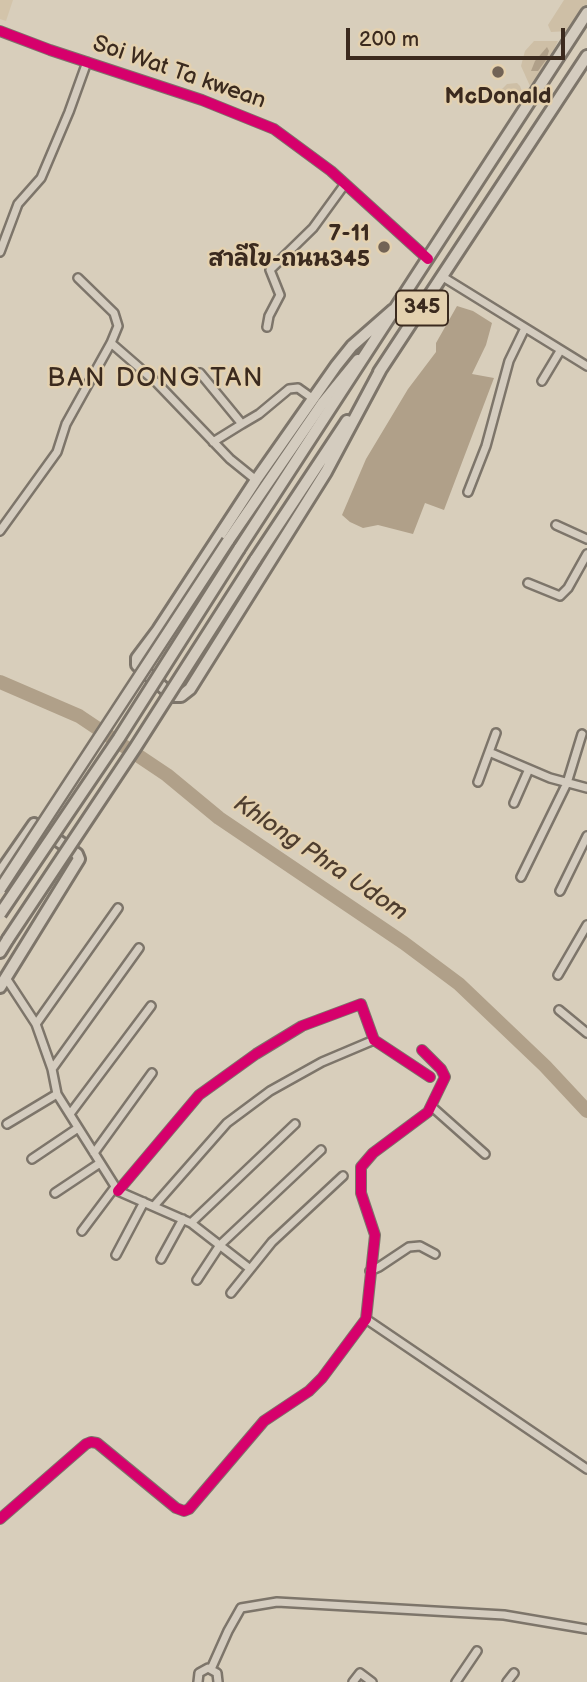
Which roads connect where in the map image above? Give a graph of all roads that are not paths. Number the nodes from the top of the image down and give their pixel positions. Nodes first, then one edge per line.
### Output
1 (587, 13) edge
2 (0, 30) edge
3 (587, 56) edge
4 (87, 62) junction
5 (345, 184) junction
6 (0, 252) edge
7 (428, 259) junction
8 (443, 277) junction
9 (78, 278) dead end
10 (393, 310) junction
11 (267, 327) dead end
12 (525, 328) junction
13 (111, 343) junction
14 (370, 346) junction
15 (560, 351) junction
16 (587, 366) edge
17 (381, 369) junction
18 (200, 373) dead end
19 (542, 382) dead end
20 (312, 398) junction
21 (242, 424) junction
22 (213, 442) junction
23 (256, 480) junction
24 (468, 492) dead end
25 (556, 525) dead end
26 (0, 531) edge
27 (587, 539) edge
28 (587, 554) edge
29 (527, 583) dead end
30 (496, 733) dead end
31 (582, 734) dead end
32 (489, 752) junction
33 (529, 769) junction
34 (478, 782) dead end
35 (567, 783) junction
36 (587, 788) edge
37 (514, 803) dead end
38 (587, 836) edge
39 (0, 873) edge
40 (521, 877) dead end
41 (0, 889) edge
42 (560, 891) dead end
43 (118, 908) dead end
44 (0, 914) edge
45 (587, 925) edge
46 (139, 948) dead end
47 (0, 951) edge
48 (558, 975) dead end
49 (3, 983) edge
50 (151, 1006) dead end
51 (559, 1010) dead end
52 (36, 1024) junction
53 (587, 1032) edge
54 (373, 1040) junction
55 (422, 1050) dead end
56 (52, 1069) junction
57 (152, 1073) dead end
58 (430, 1077) dead end
59 (57, 1094) junction
60 (431, 1106) junction
61 (70, 1115) junction
62 (7, 1124) dead end
63 (295, 1124) dead end
64 (78, 1128) junction
65 (321, 1150) dead end
66 (94, 1153) junction
67 (485, 1154) dead end
68 (33, 1158) dead end
69 (100, 1163) junction
70 (343, 1176) dead end
71 (116, 1189) junction
72 (55, 1193) dead end
73 (144, 1202) junction
74 (154, 1206) junction
75 (183, 1219) junction
76 (191, 1223) junction
77 (82, 1231) dead end
78 (220, 1245) junction
79 (435, 1254) dead end
80 (116, 1255) dead end
81 (161, 1259) dead end
82 (249, 1268) junction
83 (370, 1271) junction
84 (197, 1280) dead end
85 (231, 1293) dead end
86 (366, 1319) junction
87 (587, 1469) edge
88 (0, 1519) edge
89 (587, 1629) edge
90 (477, 1651) dead end
91 (211, 1669) junction
92 (514, 1673) dead end
93 (198, 1682) edge
94 (218, 1682) edge
95 (353, 1682) edge
96 (372, 1682) edge
97 (456, 1682) edge
98 (507, 1682) edge

1 - 7 main road, 345
2 - 4 street, Soi Wat Ta kwean
3 - 8 main road, 345
4 - 5 street, Soi Wat Ta kwean
4 - 6 street
5 - 7 street, Soi Wat Ta kwean
5 - 11 street
7 - 10 main road, 345
8 - 12 street
8 - 17 main road, 345
9 - 13 street
10 - 14 main road, 345
10 - 20 main road
12 - 15 street
12 - 24 street
13 - 22 street
13 - 26 street
14 - 41 main road, 345, bridge
14 - 44 main road, 345, bridge
15 - 16 street
15 - 19 street
17 - 23 main road
17 - 47 main road, 345, bridge
18 - 21 street
20 - 21 street
20 - 23 main road
21 - 22 street
22 - 23 street
25 - 27 street
28 - 29 street
30 - 32 street
31 - 35 street
32 - 33 street
32 - 34 street
33 - 35 street
33 - 37 street
35 - 36 street
35 - 40 street
38 - 42 street
39 - 49 main road
43 - 52 street
45 - 48 street
46 - 56 street
49 - 52 street
50 - 61 street
51 - 53 street
52 - 56 street
54 - 58 street
54 - 71 street
54 - 74 street
55 - 60 street
56 - 59 street
57 - 66 street
59 - 61 street
59 - 62 street
60 - 67 street
60 - 83 street
61 - 64 street
63 - 76 street
64 - 66 street
64 - 68 street
65 - 78 street
66 - 69 street
69 - 71 street
69 - 72 street
70 - 82 street
71 - 73 street
71 - 77 street
73 - 74 street
73 - 80 street
74 - 75 street
75 - 76 street
75 - 81 street
76 - 78 street
78 - 82 street
78 - 84 street
79 - 83 street
82 - 85 street
83 - 86 street
86 - 87 street
86 - 88 street
89 - 91 street
90 - 97 street
91 - 93 street
91 - 94 street
92 - 98 street
95 - 96 street

